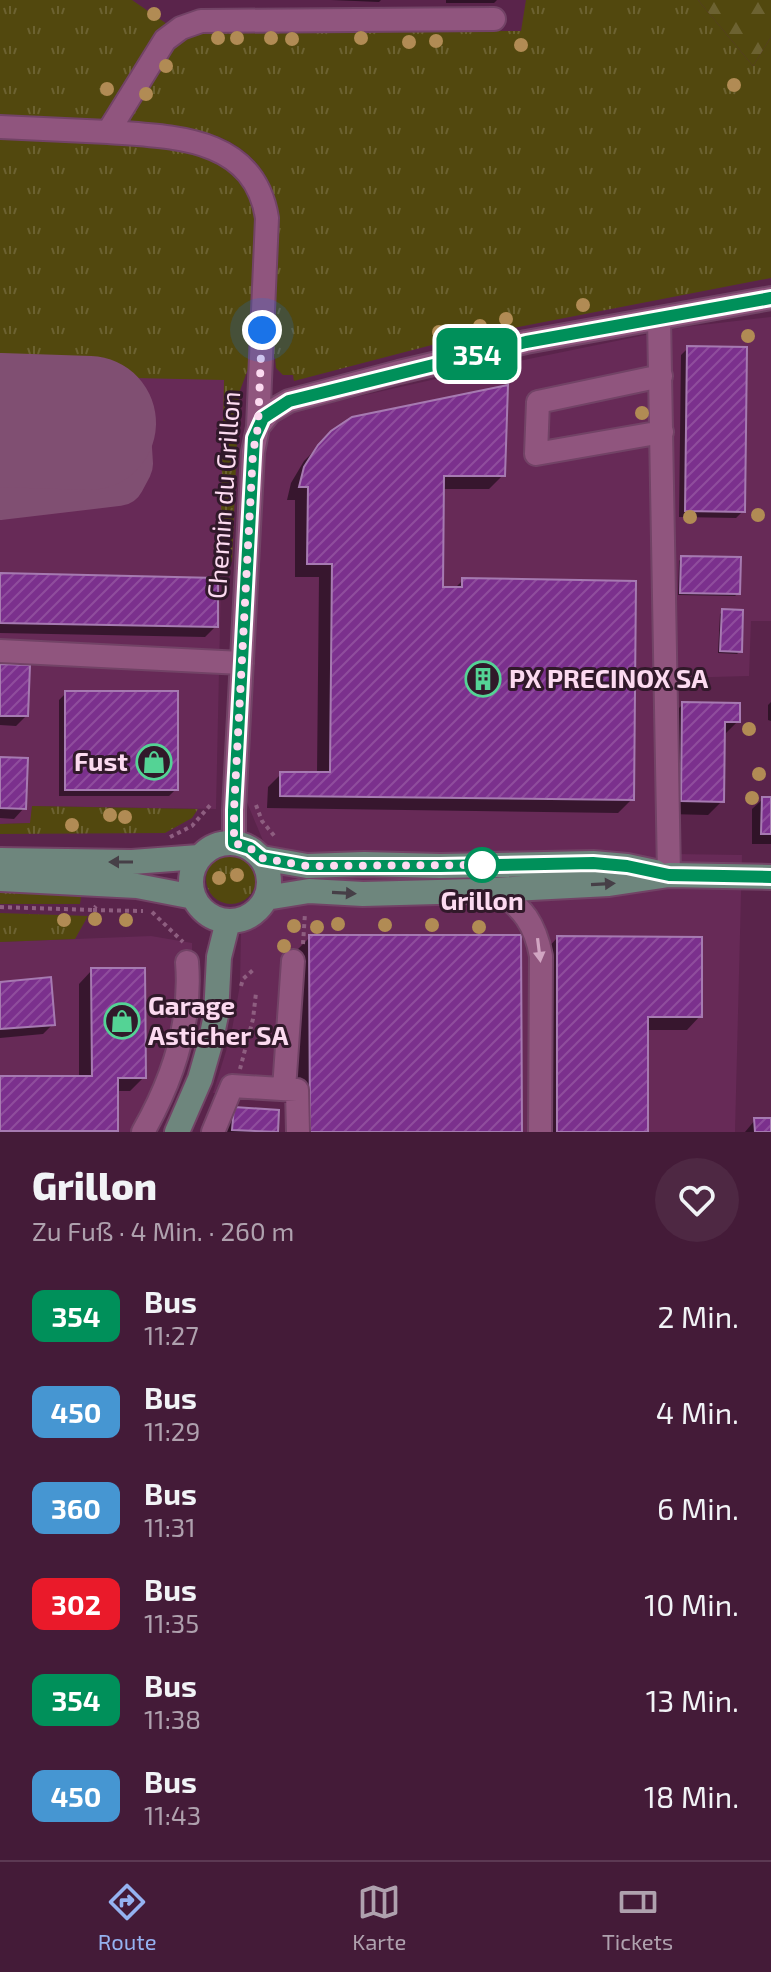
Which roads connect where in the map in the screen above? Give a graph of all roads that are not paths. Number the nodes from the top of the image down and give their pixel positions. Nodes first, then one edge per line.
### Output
1 (494, 19) dead end
2 (0, 127) edge
3 (108, 132) junction
4 (771, 298) edge
5 (659, 318) junction
6 (661, 376) junction
7 (258, 427) junction
8 (662, 432) junction
9 (0, 651) edge
10 (242, 663) junction
11 (234, 843) junction
12 (199, 857) junction
13 (262, 858) junction
14 (0, 860) edge
15 (669, 875) junction
16 (771, 877) edge
17 (0, 879) edge
18 (497, 889) junction
19 (194, 897) junction
20 (266, 898) junction
21 (228, 921) junction
22 (186, 953) road end
23 (293, 961) road end
24 (284, 1089) junction
25 (143, 1132) edge
26 (177, 1132) edge
27 (213, 1132) edge
28 (298, 1132) edge
29 (540, 1132) edge

1 - 3 street
2 - 3 street, Chemin du Grillon
3 - 7 street, Chemin du Grillon
4 - 5 street
5 - 6 street
5 - 7 street
6 - 8 street
6 - 8 street
7 - 10 street, Chemin du Grillon
8 - 15 street
9 - 10 street
10 - 11 street, Chemin du Grillon
11 - 12 main road
11 - 13 main road
12 -> 14 main road
12 - 19 main road
13 - 15 main road
13 - 20 main road
15 - 16 main road
18 -> 15 main road
17 - 19 main road
20 -> 18 main road
18 -> 29 street
19 - 21 main road
20 - 21 main road
21 - 26 main road
22 - 25 street
23 - 24 street
24 - 27 street
24 - 28 street

